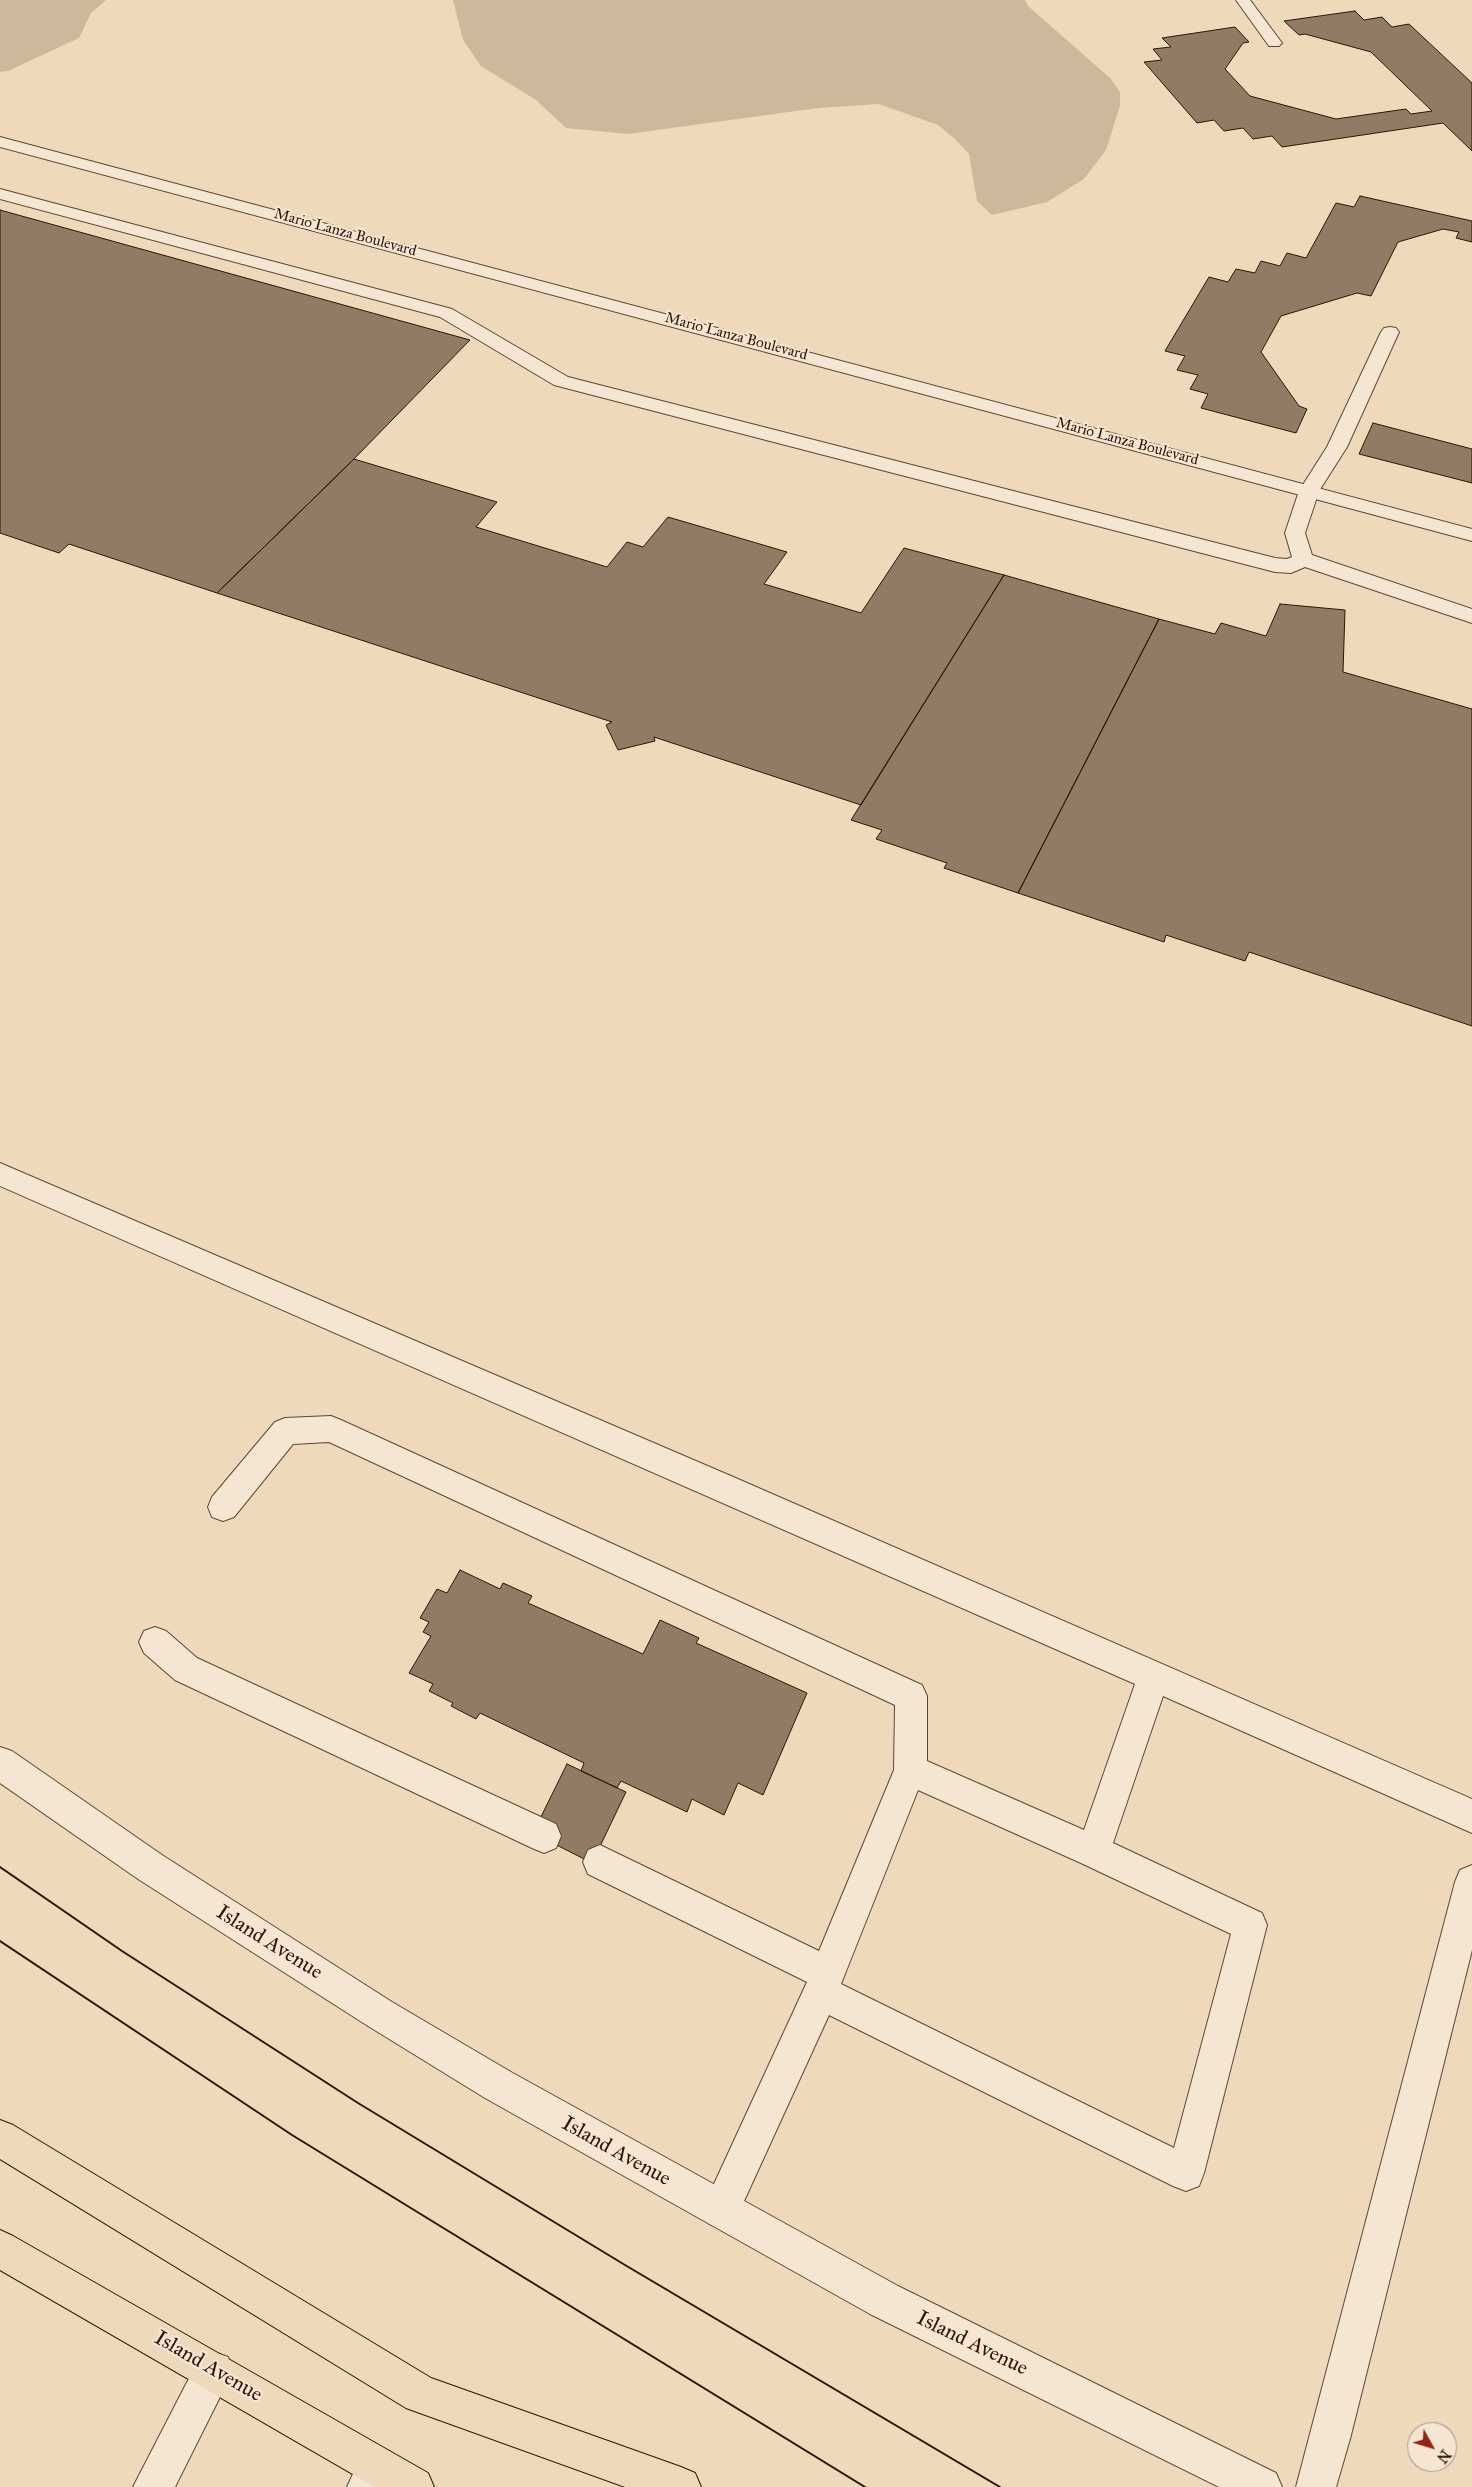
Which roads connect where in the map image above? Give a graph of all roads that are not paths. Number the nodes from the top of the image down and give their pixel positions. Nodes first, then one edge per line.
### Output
1 (1243, 0) edge
2 (1274, 42) dead end
3 (0, 142) edge
4 (0, 194) edge
5 (1390, 332) dead end
6 (1309, 491) junction
7 (1472, 535) edge
8 (1303, 558) junction
9 (1472, 616) edge
10 (0, 1174) edge
11 (223, 1507) dead end
12 (155, 1642) dead end
13 (1154, 1677) junction
14 (0, 1763) edge
15 (910, 1770) junction
16 (1472, 1816) edge
17 (544, 1836) dead end
18 (1093, 1851) junction
19 (600, 1862) dead end
20 (1472, 1882) edge
21 (824, 1983) junction
22 (0, 2138) edge
23 (721, 2210) junction
24 (0, 2249) edge
25 (214, 2371) junction
26 (372, 2476) edge
27 (153, 2487) edge
28 (414, 2487) edge
29 (681, 2487) edge
30 (1262, 2487) edge
31 (1316, 2487) edge

1 - 2 street
3 - 6 street, Mario Lanza Boulevard
4 - 8 street
5 - 6 street
6 - 7 street, Mario Lanza Boulevard
6 - 8 street
8 - 9 street
10 - 13 street
11 - 15 street
12 - 17 street
13 - 16 street
13 - 18 street
14 - 23 street, Island Avenue
15 - 18 street
15 - 21 street
18 - 21 street
19 - 21 street
20 - 31 street
21 - 23 street
22 - 29 main road
23 - 30 street, Island Avenue
24 - 25 main road, Island Avenue
25 - 26 main road, Island Avenue
25 - 27 street
26 - 28 main road, Island Avenue

